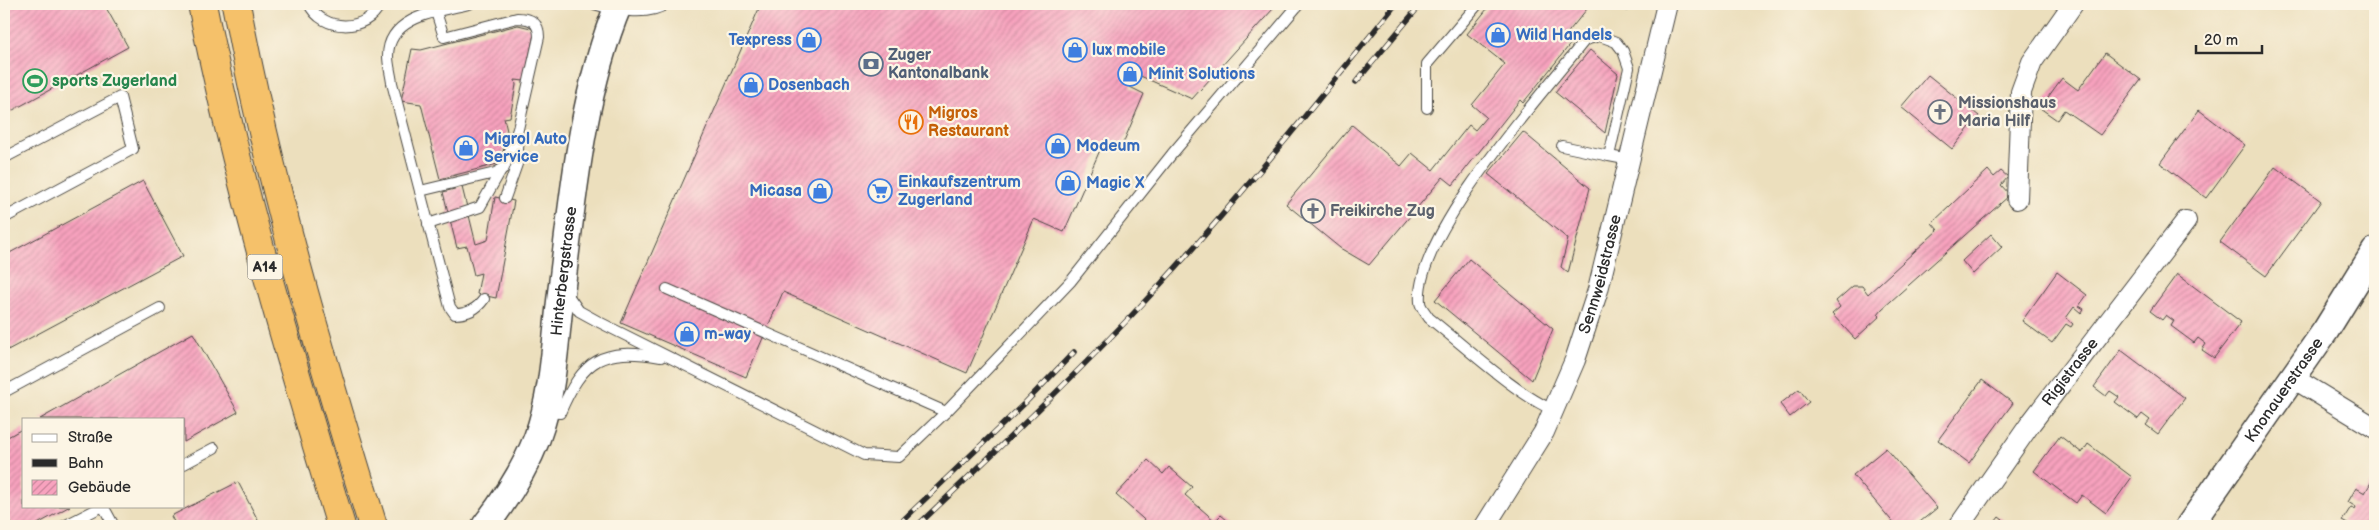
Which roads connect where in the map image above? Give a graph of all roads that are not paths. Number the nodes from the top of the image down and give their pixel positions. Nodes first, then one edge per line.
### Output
1 (202, 4) edge
2 (236, 4) edge
3 (254, 4) edge
4 (309, 4) edge
5 (380, 4) edge
6 (463, 4) edge
7 (666, 4) edge
8 (1299, 4) edge
9 (1478, 4) edge
10 (1667, 4) edge
11 (2074, 4) edge
12 (609, 6) edge
13 (436, 12) junction
14 (1427, 108) dead end
15 (518, 129) junction
16 (264, 136) junction
17 (1562, 146) dead end
18 (1609, 156) junction
19 (4, 158) edge
20 (1630, 160) junction
21 (501, 170) junction
22 (420, 191) junction
23 (505, 198) dead end
24 (2017, 199) dead end
25 (4, 218) edge
26 (2186, 221) dead end
27 (428, 224) junction
28 (2375, 251) edge
29 (562, 286) junction
30 (667, 289) dead end
31 (484, 298) dead end
32 (160, 308) dead end
33 (668, 358) junction
34 (2293, 378) junction
35 (4, 392) edge
36 (1553, 410) junction
37 (544, 412) junction
38 (946, 412) junction
39 (2375, 428) edge
40 (214, 448) dead end
41 (185, 463) edge
42 (99, 508) edge
43 (104, 508) edge
44 (64, 526) edge
45 (114, 526) edge
46 (341, 526) edge
47 (373, 526) edge
48 (485, 526) edge
49 (1485, 526) edge
50 (1959, 526) edge
51 (2189, 526) edge

1 - 46 highway, A14
2 - 16 highway, A14
3 - 16 highway
4 - 5 lane
6 - 13 lane
7 - 12 lane
8 - 38 lane
9 - 14 lane
10 - 20 street, Sennweidstrasse
11 - 24 street
12 - 29 street, Hinterbergstrasse
13 - 15 lane
13 - 22 lane
15 - 21 lane
15 - 23 lane
16 - 47 highway, A14
17 - 18 lane
18 - 20 lane
18 - 36 lane
19 - 25 lane
20 - 36 street, Sennweidstrasse
21 - 22 lane
21 - 27 lane
22 - 27 lane
26 - 50 street, Rigistrasse
27 - 31 lane
28 - 34 street, Knonauerstrasse
29 - 33 lane
29 - 37 street, Hinterbergstrasse
30 - 38 lane
32 - 35 lane
33 - 37 lane
33 - 38 lane
34 - 39 street
34 - 51 street, Knonauerstrasse
36 - 49 street, Sennweidstrasse
37 - 48 street, Hinterbergstrasse
40 - 41 lane
42 - 44 lane
43 - 45 lane

